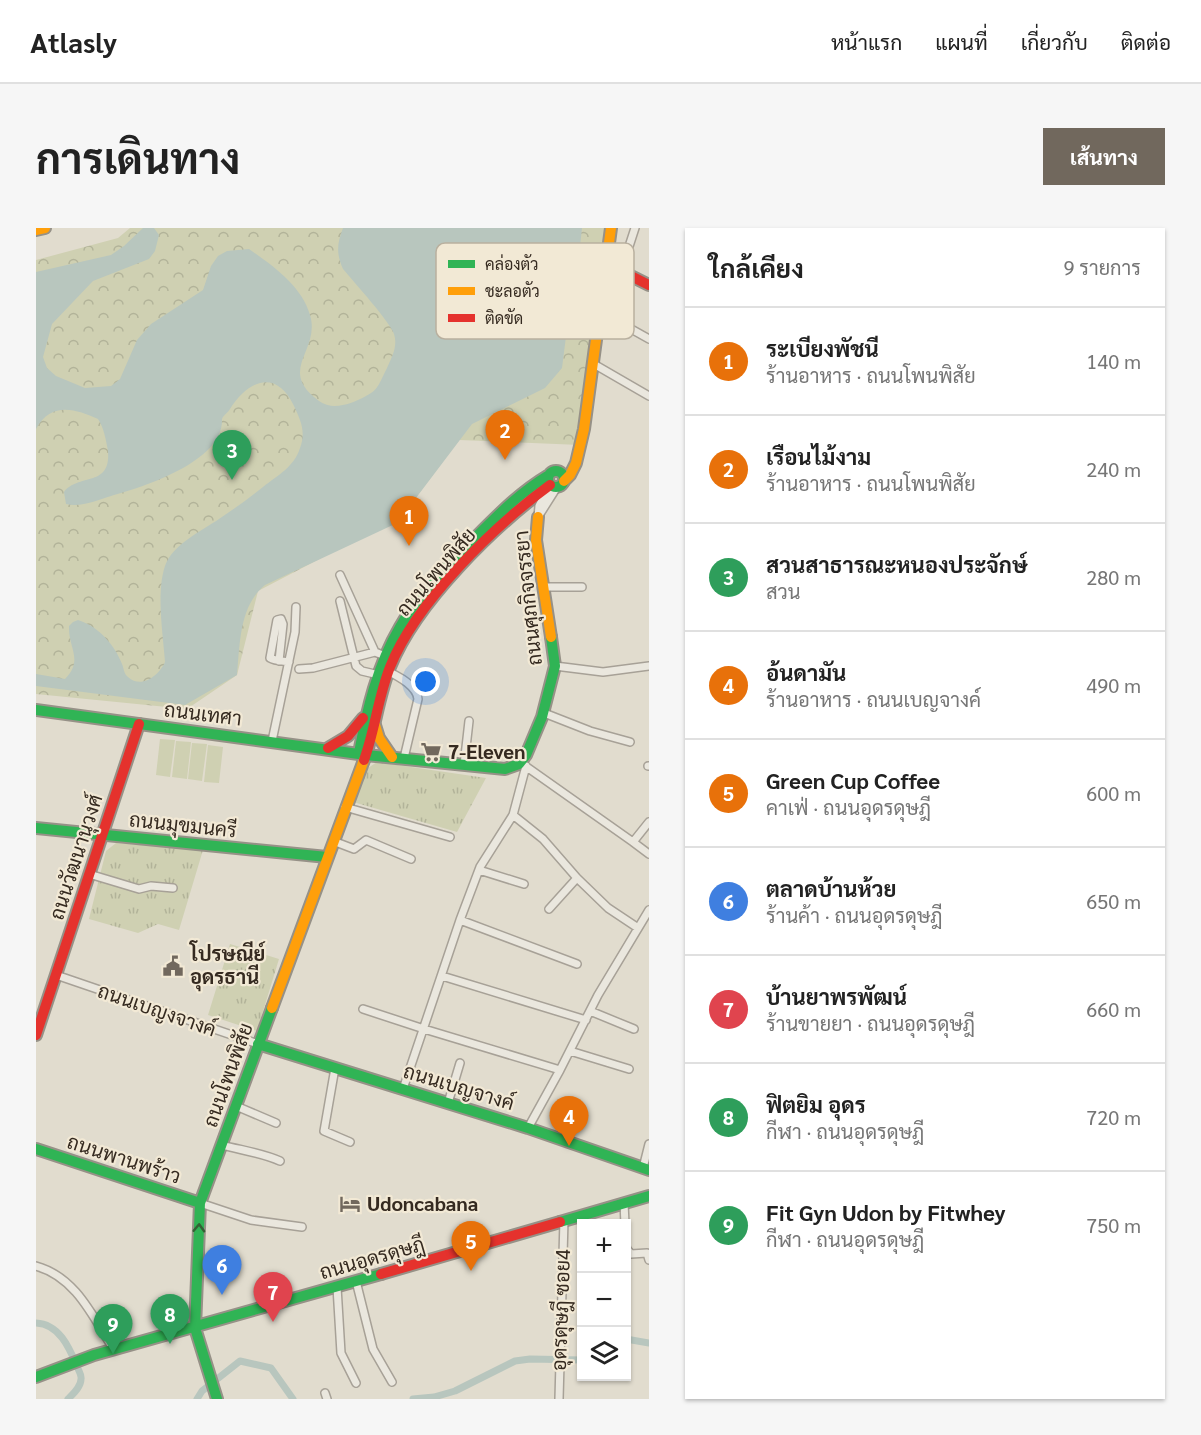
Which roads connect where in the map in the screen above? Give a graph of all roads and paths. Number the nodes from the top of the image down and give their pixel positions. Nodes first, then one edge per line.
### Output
1 (45, 228) edge
2 (611, 228) edge
3 (635, 228) edge
4 (36, 230) edge
5 (608, 243) edge
6 (630, 243) edge
7 (634, 278) edge
8 (649, 285) edge
9 (634, 331) edge
10 (595, 339) edge
11 (649, 339) edge
12 (592, 363) junction
13 (649, 396) edge
14 (555, 480) junction
15 (537, 506) junction
16 (340, 575) dead end
17 (544, 587) junction
18 (582, 587) dead end
19 (340, 601) dead end
20 (296, 607) dead end
21 (380, 654) junction
22 (354, 658) junction
23 (279, 661) junction
24 (289, 662) junction
25 (555, 666) junction
26 (649, 666) edge
27 (299, 669) dead end
28 (384, 674) junction
29 (36, 710) edge
30 (544, 713) junction
31 (371, 714) junction
32 (469, 721) dead end
33 (139, 724) junction
34 (272, 741) junction
35 (630, 742) dead end
36 (328, 748) junction
37 (362, 754) junction
38 (398, 758) junction
39 (523, 764) junction
40 (464, 765) junction
41 (345, 807) junction
42 (513, 815) junction
43 (649, 822) edge
44 (36, 828) edge
45 (102, 835) junction
46 (450, 837) dead end
47 (333, 841) junction
48 (633, 842) junction
49 (649, 854) edge
50 (327, 857) junction
51 (411, 859) dead end
52 (479, 870) junction
53 (89, 874) junction
54 (577, 878) junction
55 (524, 884) dead end
56 (172, 888) dead end
57 (549, 909) dead end
58 (649, 910) edge
59 (460, 920) junction
60 (638, 928) junction
61 (577, 964) dead end
62 (56, 975) junction
63 (442, 976) junction
64 (363, 1009) dead end
65 (590, 1011) junction
66 (586, 1020) junction
67 (424, 1029) junction
68 (634, 1029) dead end
69 (36, 1035) edge
70 (258, 1044) junction
71 (570, 1051) junction
72 (459, 1063) dead end
73 (335, 1068) junction
74 (629, 1069) dead end
75 (560, 1070) junction
76 (403, 1089) junction
77 (448, 1103) junction
78 (236, 1106) junction
79 (276, 1123) dead end
80 (528, 1128) junction
81 (350, 1142) dead end
82 (649, 1144) edge
83 (222, 1145) junction
84 (36, 1149) edge
85 (280, 1161) dead end
86 (647, 1170) edge
87 (649, 1196) edge
88 (200, 1203) junction
89 (624, 1203) junction
90 (625, 1219) edge
91 (564, 1220) junction
92 (302, 1227) dead end
93 (631, 1253) edge
94 (649, 1260) edge
95 (36, 1266) edge
96 (356, 1281) junction
97 (337, 1287) junction
98 (195, 1328) junction
99 (114, 1350) junction
100 (36, 1377) edge
101 (392, 1382) dead end
102 (356, 1383) dead end
103 (216, 1396) edge
104 (559, 1399) edge

1 - 4 street
2 - 5 street, ถนนโพนพิสัย
3 - 6 street
7 - 8 street
9 - 11 street
10 - 12 street, ถนนโพนพิสัย
12 - 13 street
12 - 14 street, ถนนโพนพิสัย
14 - 15 street, ถนนโพนพิสัย
14 - 15 street, ถนนศุภกิจจรรยา
14 - 21 street, ถนนโพนพิสัย
15 - 17 street, ถนนศุภกิจจรรยา
15 - 28 street, ถนนโพนพิสัย
16 - 21 street
17 - 18 street
17 - 25 street, ถนนศุภกิจจรรยา
19 - 22 street
20 - 24 street
21 - 22 street
21 - 28 street, ถนนโพนพิสัย
22 - 27 street
22 - 28 street
23 - 23 street
23 - 24 street
24 - 34 street
25 - 26 street
25 - 30 street, ถนนศุภกิจจรรยา
28 - 31 street, ถนนโพนพิสัย
28 - 38 street
29 - 33 street, ถนนเทศา
30 - 35 street
30 - 39 street, ถนนศุภกิจจรรยา
31 - 36 street
31 - 37 street, ถนนโพนพิสัย
31 - 38 street
32 - 40 street
33 - 34 street, ถนนเทศา
33 - 45 street, ถนนวัฒนานุวงศ์
34 - 36 street, ถนนเทศา
36 - 37 street, ถนนเทศา
37 - 38 street
37 - 41 street, ถนนโพนพิสัย
38 - 40 street
39 - 40 street
39 - 42 street
39 - 48 street
41 - 46 street
41 - 47 street, ถนนโพนพิสัย
42 - 52 street
42 - 54 street
43 - 48 street
44 - 45 street, ถนนมุขมนครี
45 - 50 street, ถนนมุขมนครี
45 - 53 street, ถนนวัฒนานุวงศ์
47 - 50 street, ถนนโพนพิสัย
47 - 51 street
48 - 49 street
50 - 70 street, ถนนโพนพิสัย
52 - 55 street
52 - 59 street
53 - 56 street
53 - 62 street, ถนนวัฒนานุวงศ์
54 - 57 street
54 - 60 street
58 - 60 street
59 - 61 street
59 - 63 street
60 - 65 street
62 - 69 street, ถนนวัฒนานุวงศ์
62 - 70 street, ถนนเบญงจางค์
63 - 66 street
63 - 67 street
64 - 67 street
65 - 66 street
65 - 68 street
66 - 71 street
67 - 75 street
67 - 76 street
70 - 73 street, ถนนเบญจางค์
70 - 78 street, ถนนโพนพิสัย
71 - 74 street
71 - 75 street
72 - 77 street
73 - 76 street, ถนนเบญจางค์
73 - 81 street
75 - 80 street
76 - 77 street, ถนนเบญจางค์
77 - 80 street, ถนนเบญจางค์
78 - 79 street
78 - 83 street, ถนนโพนพิสัย
80 - 86 street, ถนนเบญจางค์
82 - 86 street
83 - 85 street
83 - 88 street, ถนนโพนพิสัย
84 - 88 street, ถนนพานพร้าว
87 - 89 street, ถนนอุดรดุษฎี
88 - 92 street
98 -> 88 street, ถนนโพนพิสัย
89 - 90 street
89 - 91 street, ถนนอุดรดุษฎี
91 - 96 street, ถนนอุดรดุษฎี
91 - 104 street, อุดรดุษฎี ซอย4
93 - 94 street
95 - 99 street
96 - 97 street, ถนนอุดรดุษฎี
96 - 101 street
97 - 98 street, ถนนอุดรดุษฎี
97 - 102 street
98 - 99 street, ถนนอุดรดุษฎี
98 - 103 street, ถนนโพนพิสัย
99 - 100 street, ถนนอุดรดุษฎี

